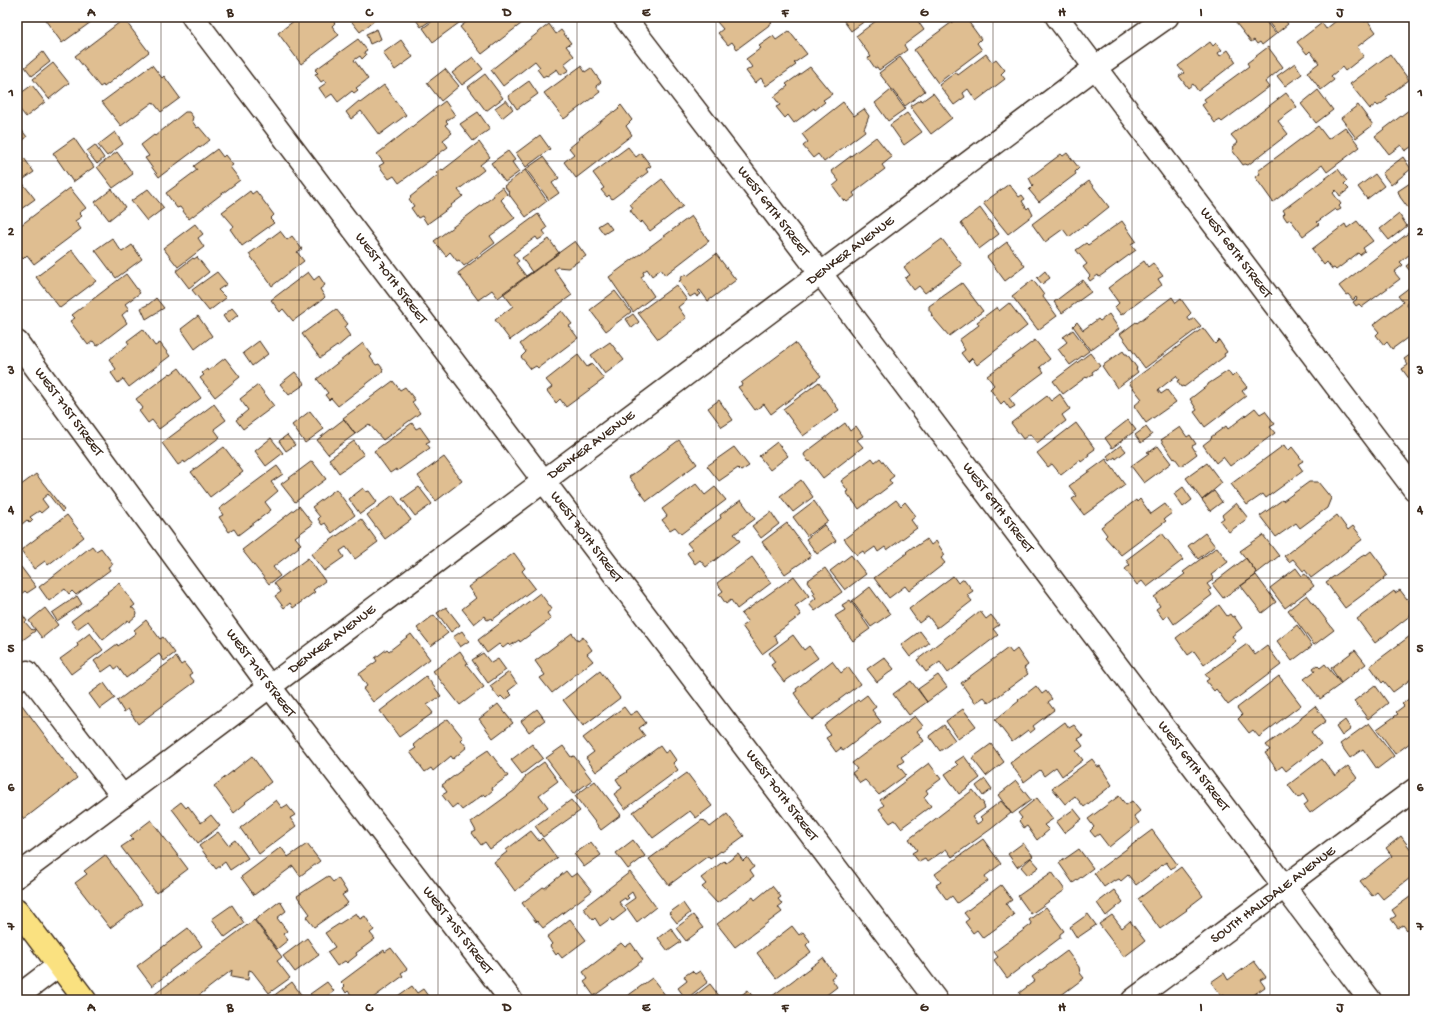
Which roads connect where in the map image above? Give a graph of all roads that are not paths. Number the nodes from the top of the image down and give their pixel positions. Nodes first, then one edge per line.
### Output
1 (193, 17) edge
2 (624, 17) edge
3 (1057, 17) edge
4 (1167, 17) edge
5 (1096, 67) junction
6 (821, 274) junction
7 (17, 342) edge
8 (543, 481) junction
9 (1414, 489) edge
10 (17, 680) edge
11 (270, 687) junction
12 (1414, 790) edge
13 (123, 797) junction
14 (17, 876) edge
15 (1284, 887) junction
16 (17, 910) edge
17 (59, 965) junction
18 (17, 997) edge
19 (85, 1000) edge
20 (510, 1000) edge
21 (936, 1000) edge
22 (1133, 1000) edge
23 (1370, 1000) edge

1 - 8 street, WEST 70TH STREET
2 - 6 street, WEST 69TH STREET
3 - 5 street, WEST 68TH STREET
4 - 5 street, DENKER AVENUE
5 - 6 street, DENKER AVENUE
5 - 9 street, WEST 68TH STREET
6 - 8 street, DENKER AVENUE
6 - 15 street, WEST 69TH STREET
7 - 11 street, WEST 71ST STREET
8 - 11 street, DENKER AVENUE
8 - 21 street, WEST 70TH STREET
10 - 13 street
11 - 13 street, DENKER AVENUE
11 - 20 street, WEST 71ST STREET
12 - 15 street, SOUTH HALLDALE AVENUE
13 - 14 street, DENKER AVENUE
15 - 22 street, SOUTH HALLDALE AVENUE
15 - 23 street, WEST 69TH STREET
16 - 17 main road
17 - 18 street
17 - 19 main road

